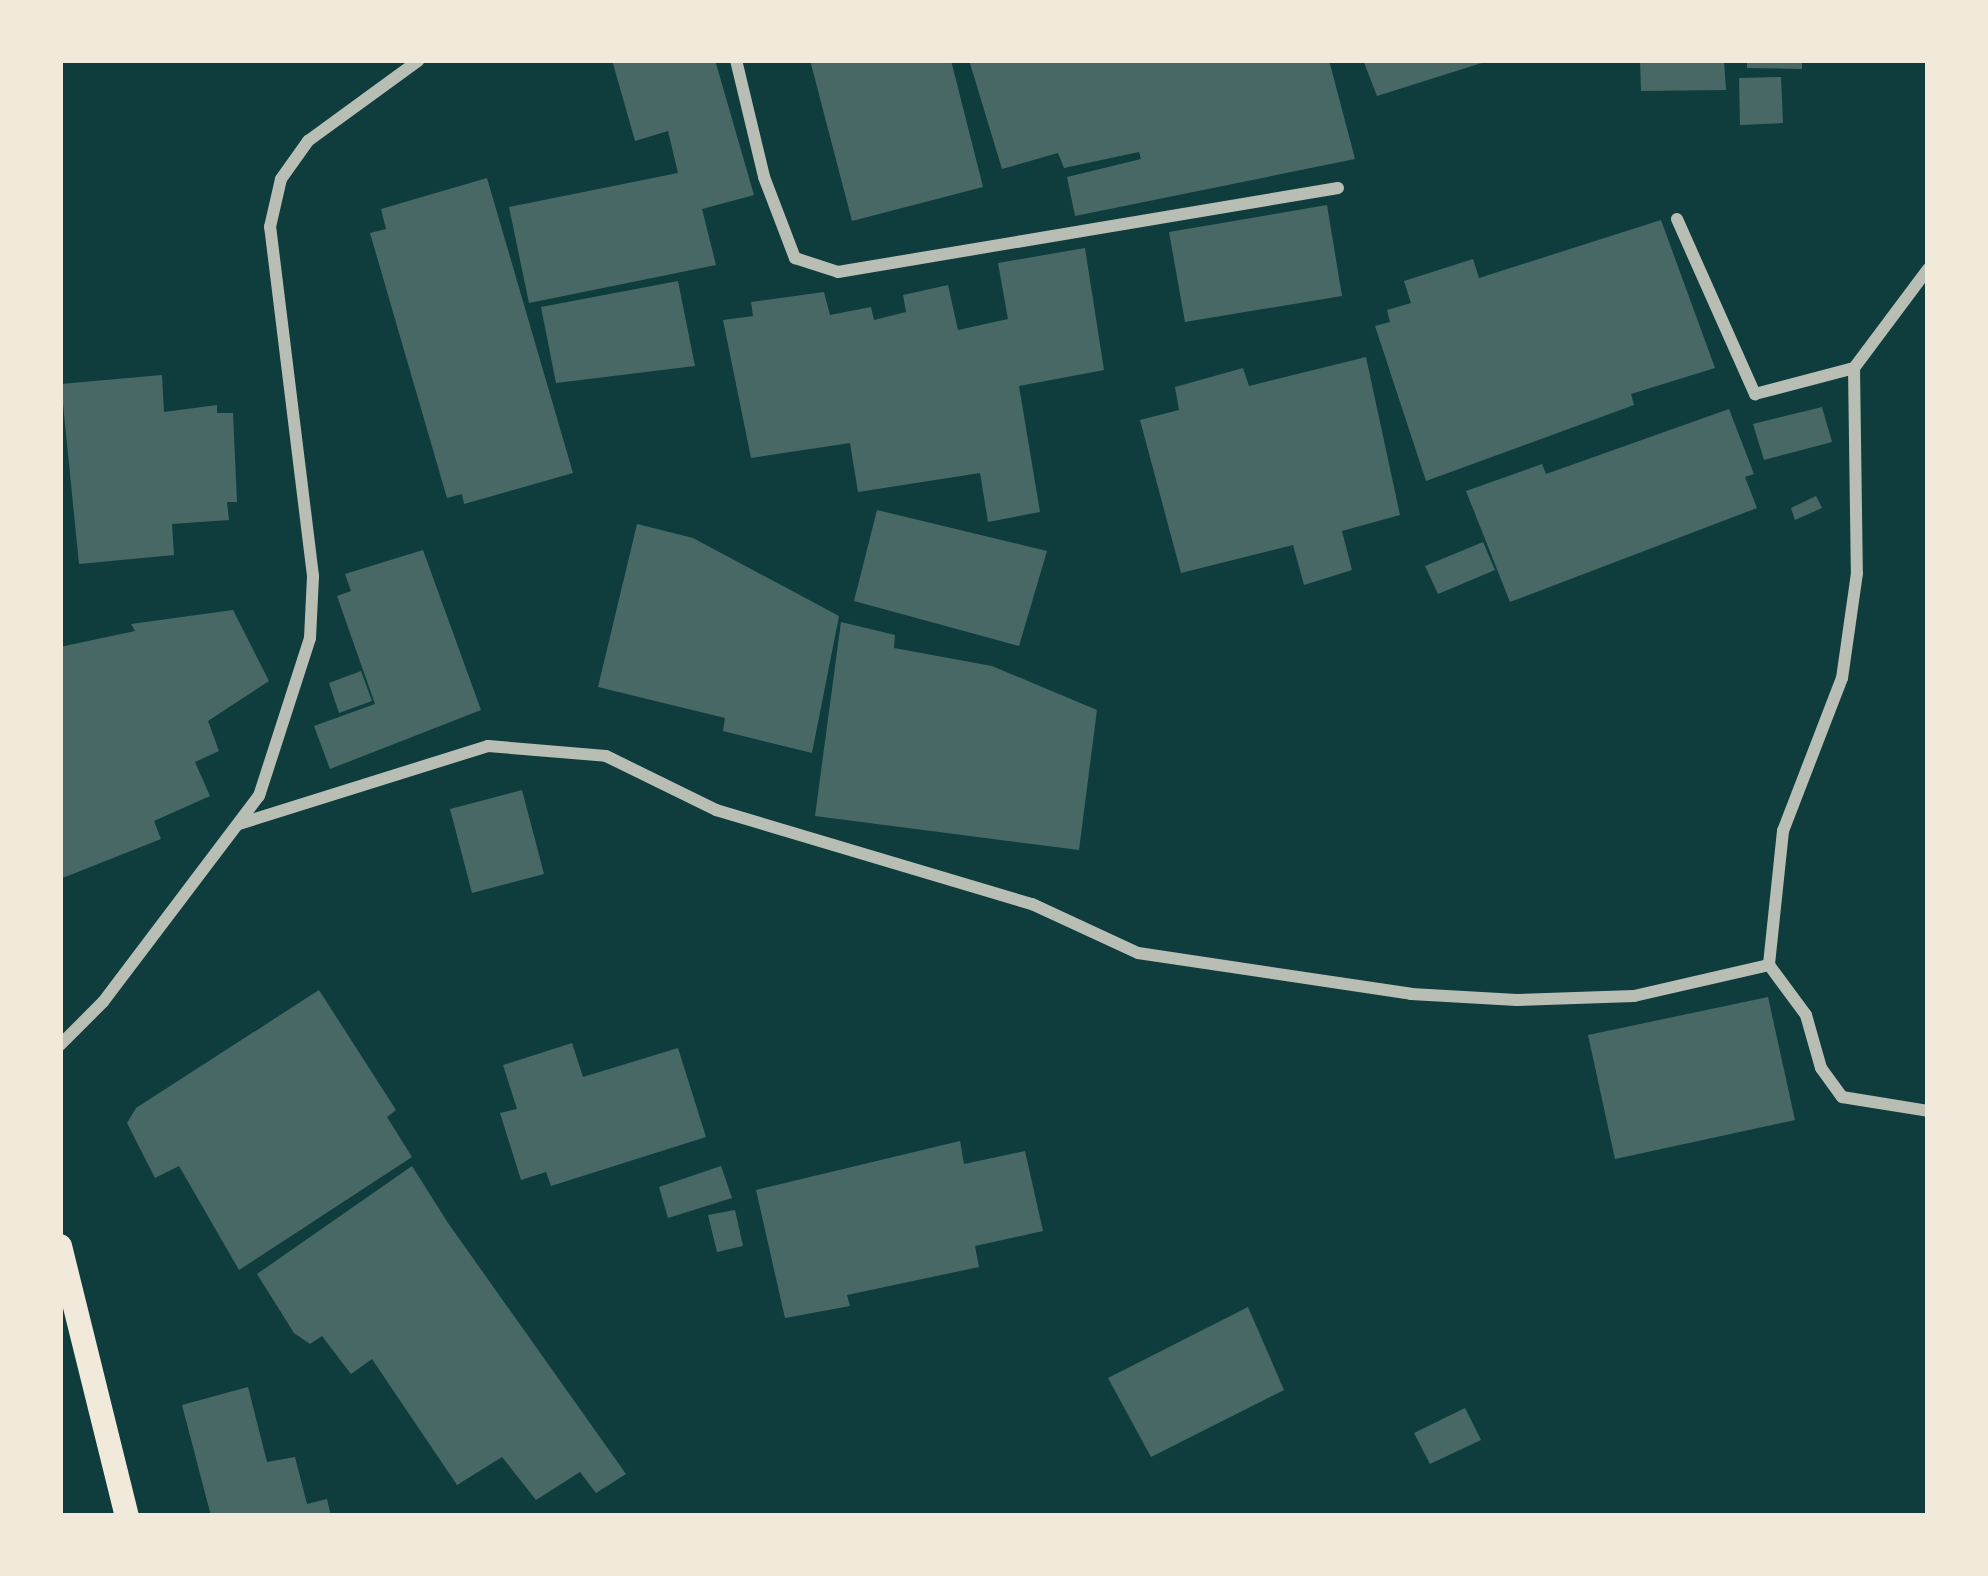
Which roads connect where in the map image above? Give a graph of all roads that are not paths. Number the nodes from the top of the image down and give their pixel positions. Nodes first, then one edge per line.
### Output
1 (418, 60) edge
2 (736, 60) edge
3 (1338, 188) dead end
4 (1677, 219) dead end
5 (1928, 269) edge
6 (1854, 368) junction
7 (239, 824) junction
8 (1769, 965) junction
9 (60, 1046) edge
10 (1928, 1111) edge
11 (60, 1246) edge
12 (127, 1516) edge

1 - 7 street
2 - 3 street
4 - 6 street
5 - 6 street
6 - 8 street
7 - 8 street
7 - 9 street
8 - 10 street
11 - 12 main road

